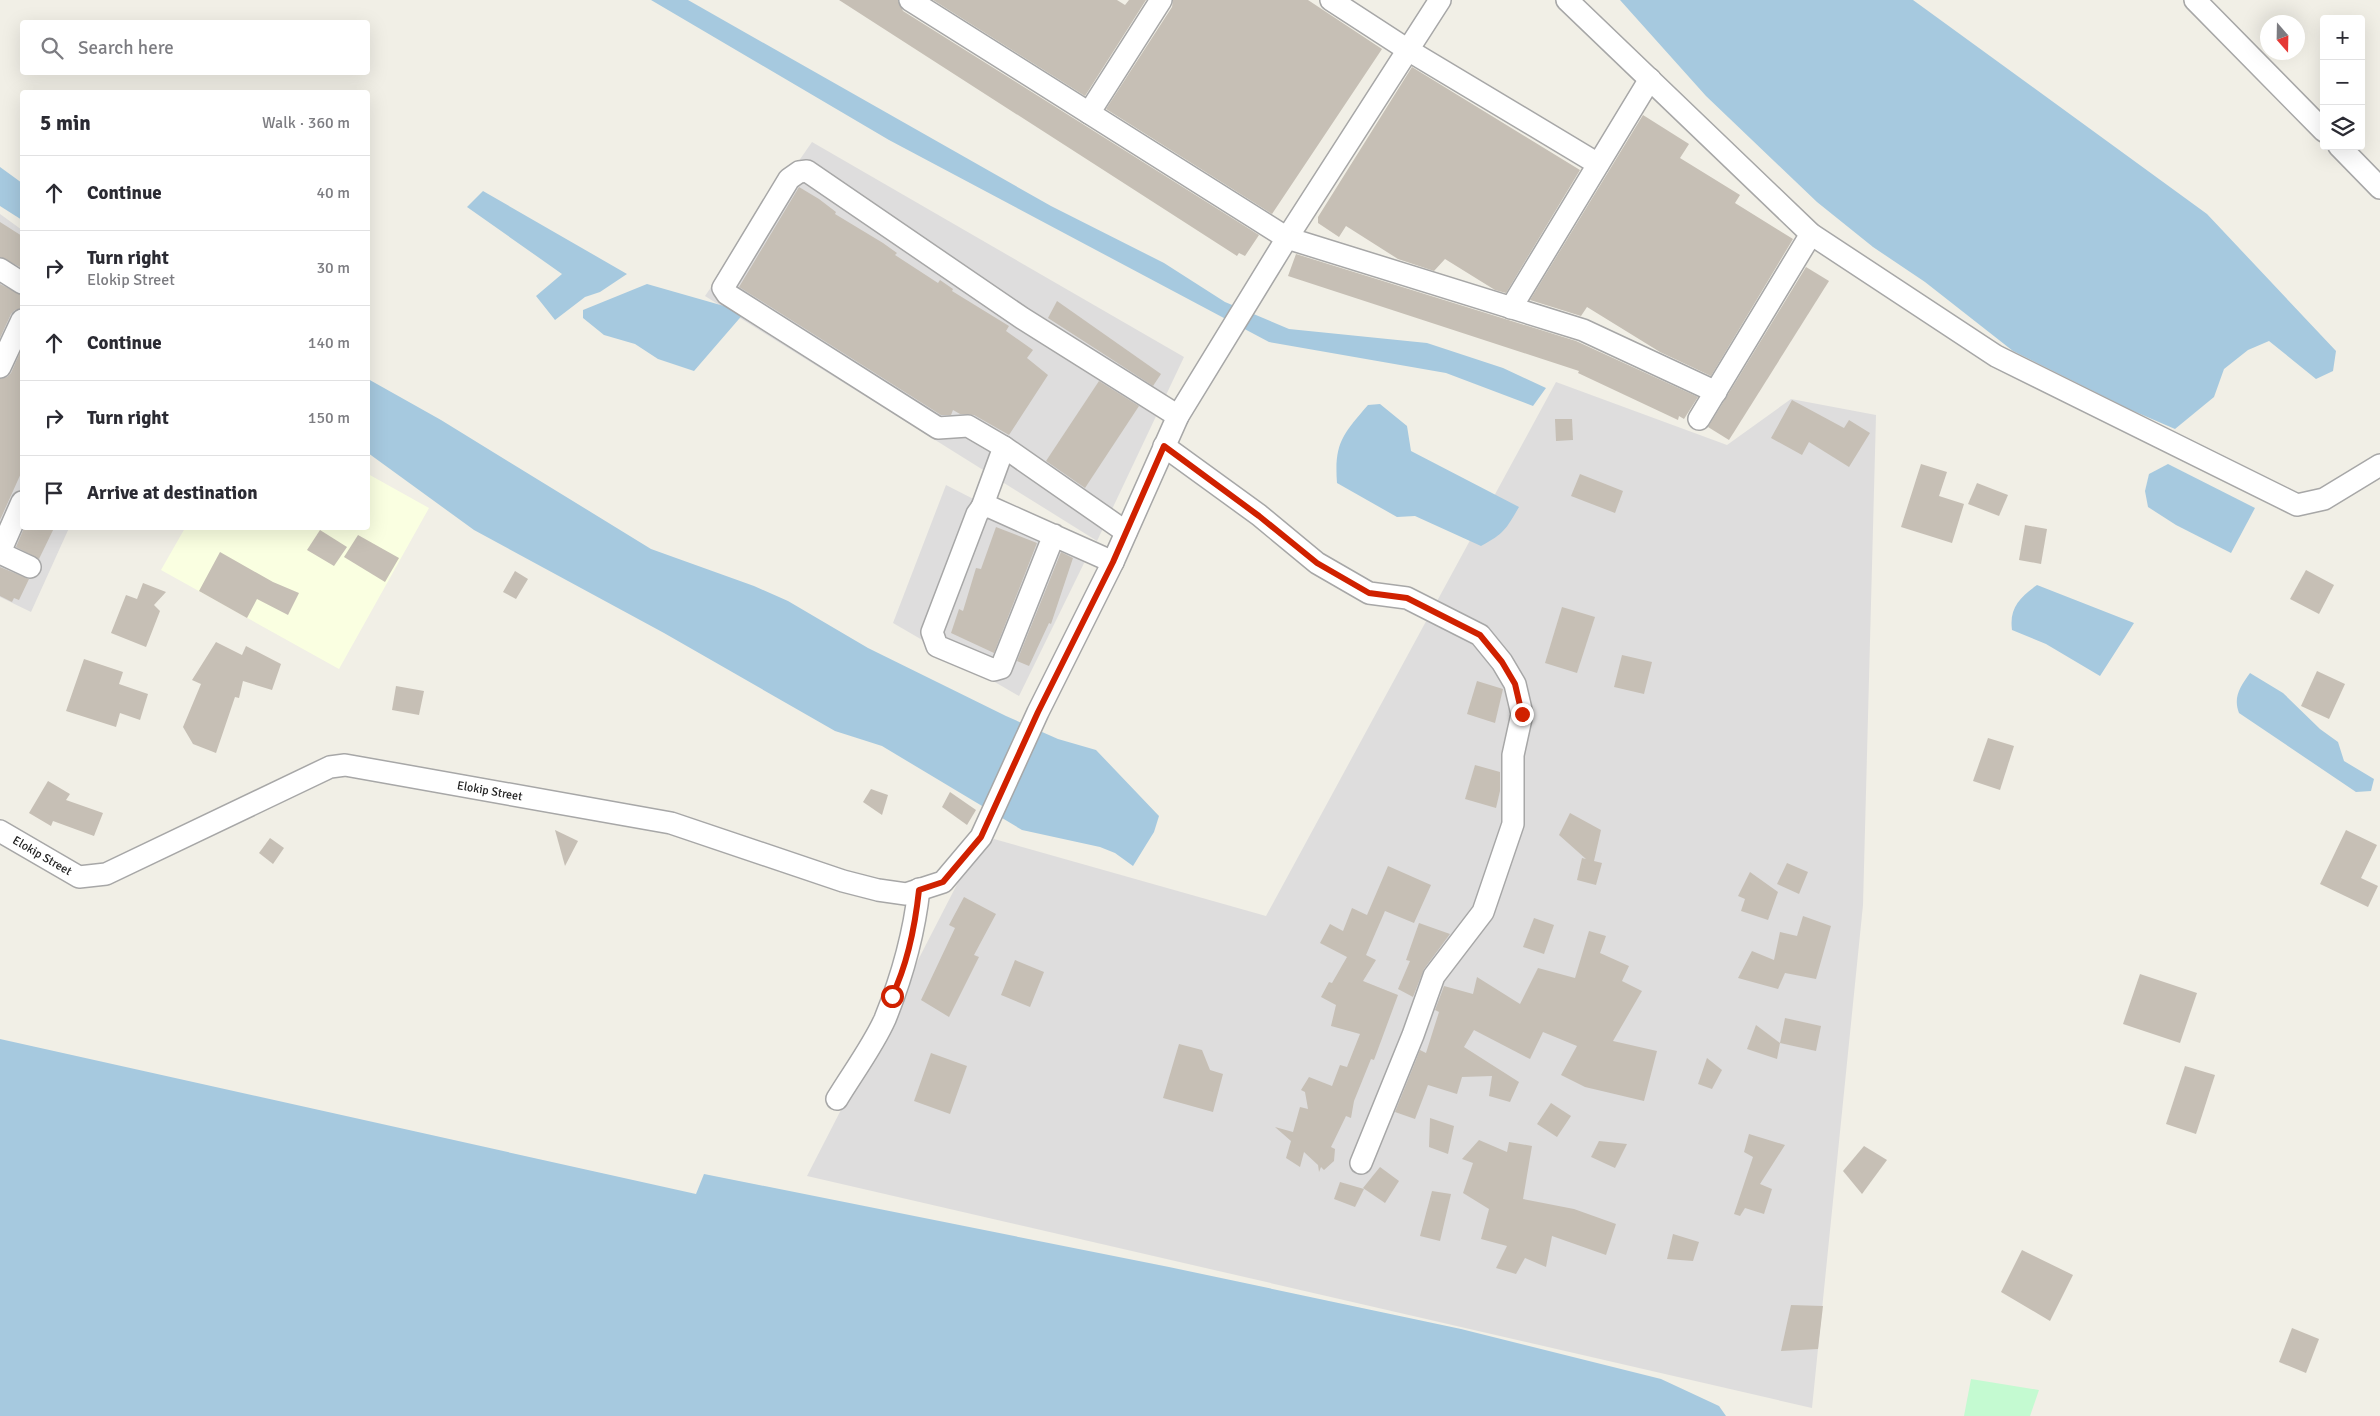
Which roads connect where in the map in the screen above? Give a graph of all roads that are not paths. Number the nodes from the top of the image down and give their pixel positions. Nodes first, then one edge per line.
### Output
1 (910, 0) edge
2 (1162, 0) edge
3 (1331, 0) edge
4 (1440, 0) edge
5 (1568, 0) edge
6 (2195, 0) edge
7 (1408, 50) junction
8 (1650, 79) junction
9 (1088, 113) junction
10 (2320, 127) edge
11 (2343, 150) edge
12 (1598, 164) junction
13 (2380, 188) edge
14 (1812, 234) junction
15 (1287, 238) junction
16 (0, 268) edge
17 (20, 282) edge
18 (1511, 308) junction
19 (20, 324) edge
20 (0, 367) edge
21 (1716, 392) junction
22 (1178, 416) junction
23 (1699, 419) dead end
24 (1164, 446) junction
25 (1004, 447) junction
26 (2380, 465) edge
27 (20, 507) edge
28 (982, 507) junction
29 (1126, 532) junction
30 (1054, 535) junction
31 (0, 552) edge
32 (1113, 562) junction
33 (30, 567) dead end
34 (0, 831) edge
35 (919, 890) junction
36 (836, 1098) dead end
37 (1361, 1163) dead end

1 - 9 street
2 - 9 street
3 - 7 street
4 - 7 street, Elokip Street
5 - 8 street
6 - 10 street
7 - 12 street
7 - 15 street, Elokip Street
8 - 12 street
8 - 14 street
9 - 15 street
11 - 13 street
12 - 18 street
14 - 21 street
14 - 26 street
15 - 18 street
15 - 22 street, Elokip Street
16 - 17 street
18 - 21 street
19 - 20 street
21 - 23 street
22 - 24 street, Elokip Street
22 - 25 street
24 - 29 street, Elokip Street
24 - 37 street
25 - 28 street
25 - 29 street
27 - 31 street
28 - 30 street
28 - 30 street
29 - 32 street, Elokip Street
30 - 32 street
31 - 33 street
32 - 35 street, Elokip Street
34 - 35 street, Elokip Street
35 - 36 street

